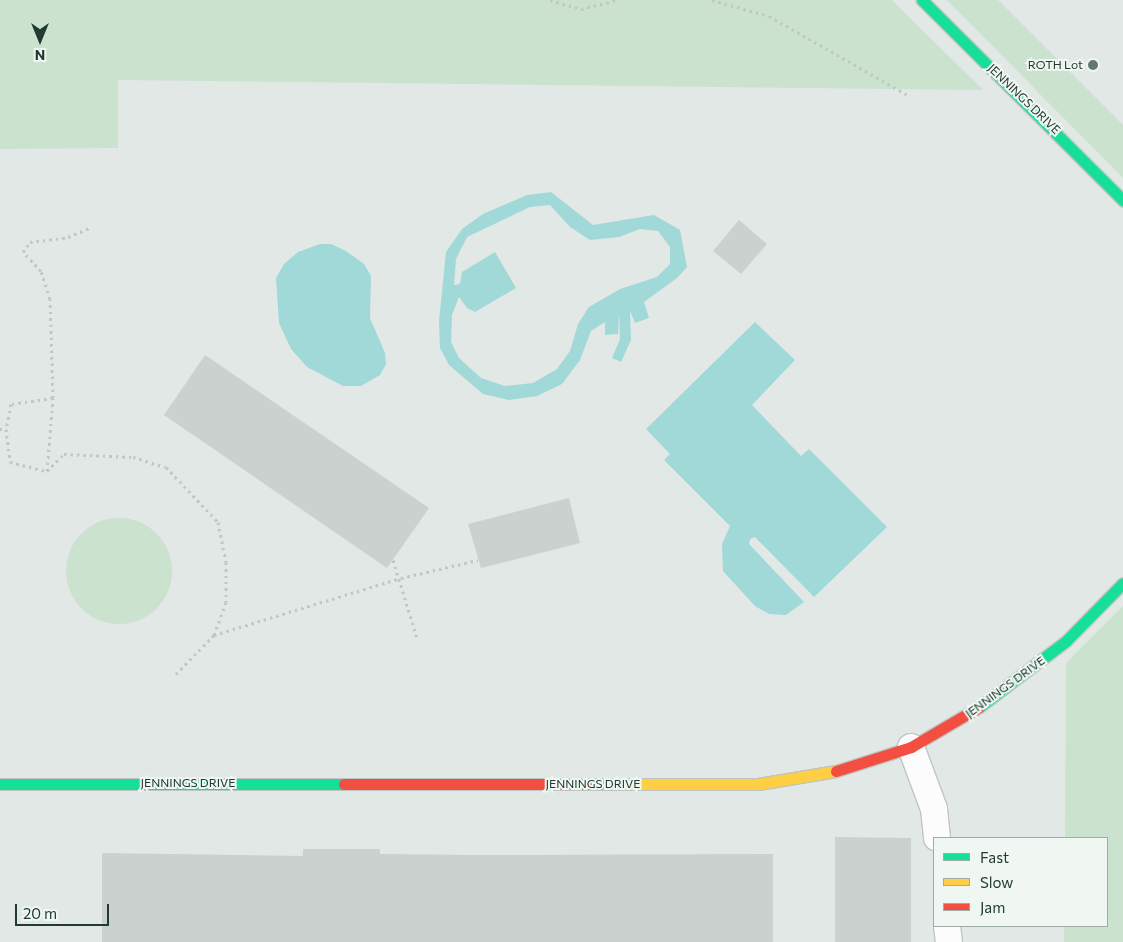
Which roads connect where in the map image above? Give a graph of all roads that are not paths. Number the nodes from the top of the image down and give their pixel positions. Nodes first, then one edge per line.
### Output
1 (922, 0) edge
2 (1123, 200) edge
3 (1123, 583) edge
4 (911, 747) junction
5 (0, 784) edge
6 (937, 837) edge
7 (947, 927) edge
8 (949, 942) edge

1 - 2 street, JENNINGS DRIVE
3 - 4 street, JENNINGS DRIVE
4 - 5 street, JENNINGS DRIVE
4 - 6 street
7 - 8 street

